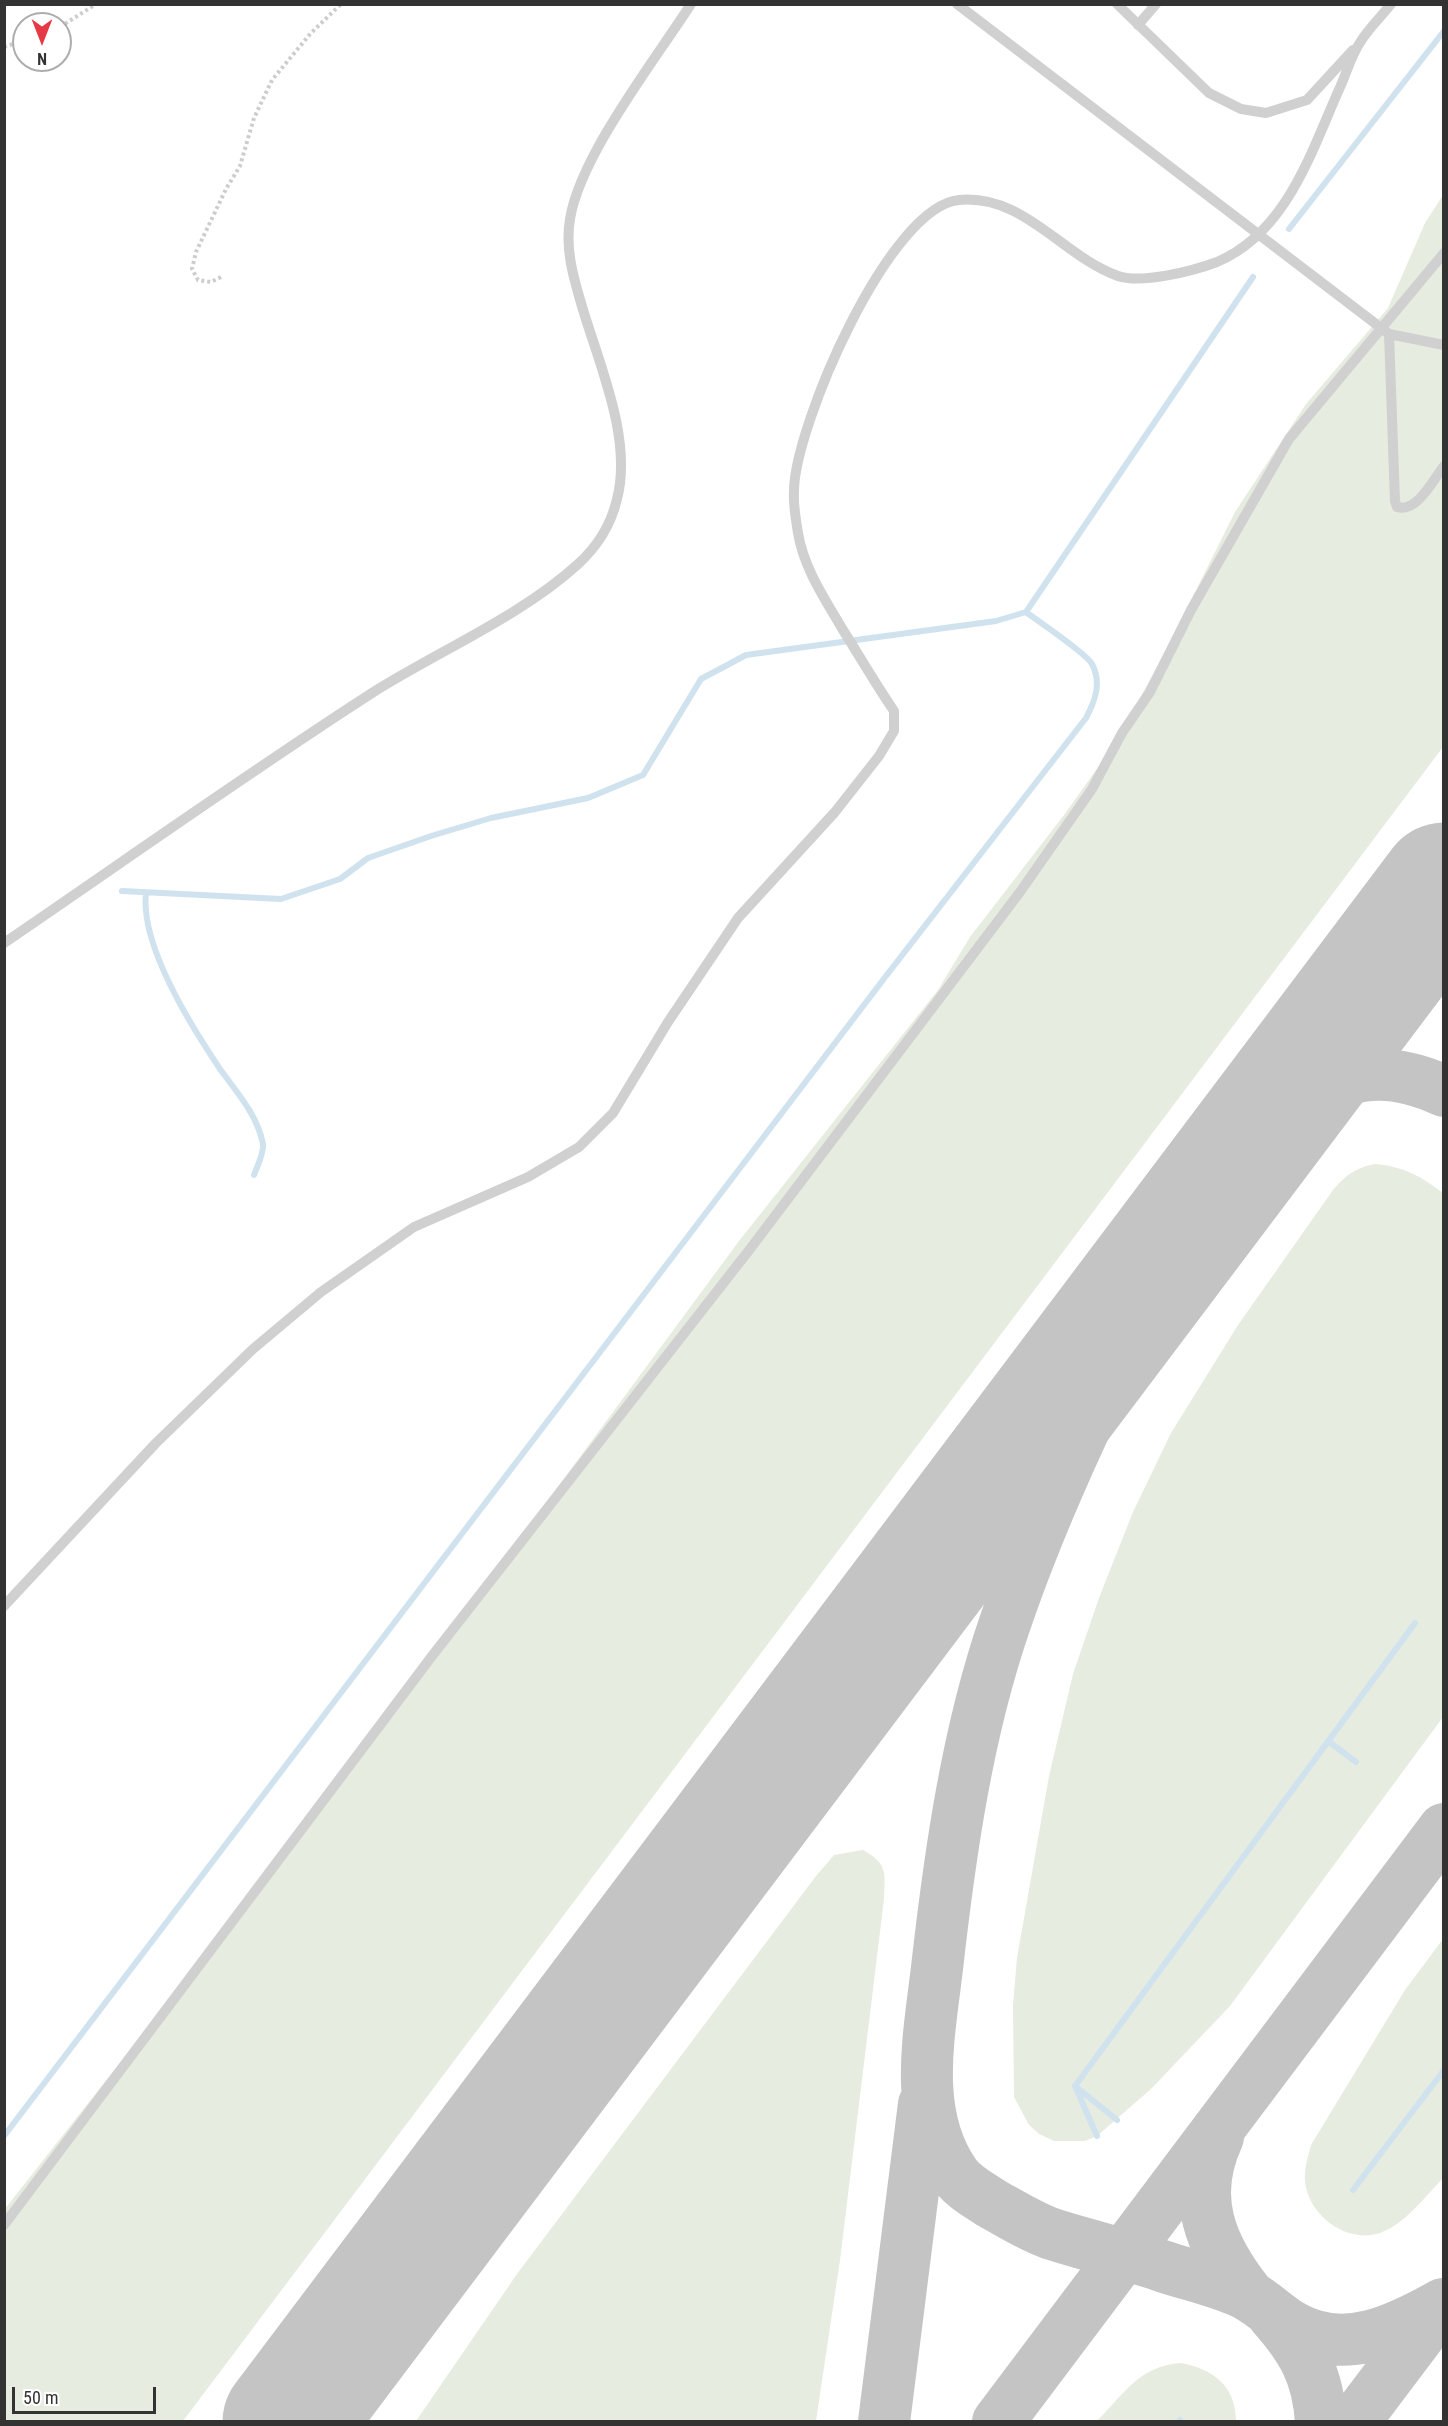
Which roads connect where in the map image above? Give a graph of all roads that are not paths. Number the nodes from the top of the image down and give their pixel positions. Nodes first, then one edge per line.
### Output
1 (691, 4) edge
2 (957, 4) edge
3 (1117, 4) edge
4 (1156, 4) edge
5 (1391, 4) edge
6 (1138, 25) junction
7 (1360, 43) junction
8 (1259, 234) junction
9 (1443, 253) edge
10 (1380, 326) junction
11 (1389, 334) junction
12 (1443, 345) edge
13 (1443, 466) edge
14 (4, 943) edge
15 (4, 1606) edge
16 (4, 2225) edge

1 - 14 lane
2 - 8 lane
3 - 6 lane
4 - 6 lane
5 - 7 lane
6 - 7 lane
7 - 8 lane
8 - 10 lane
8 - 15 lane
9 - 10 lane
10 - 11 lane
10 - 16 lane
11 - 12 lane
11 - 13 lane

